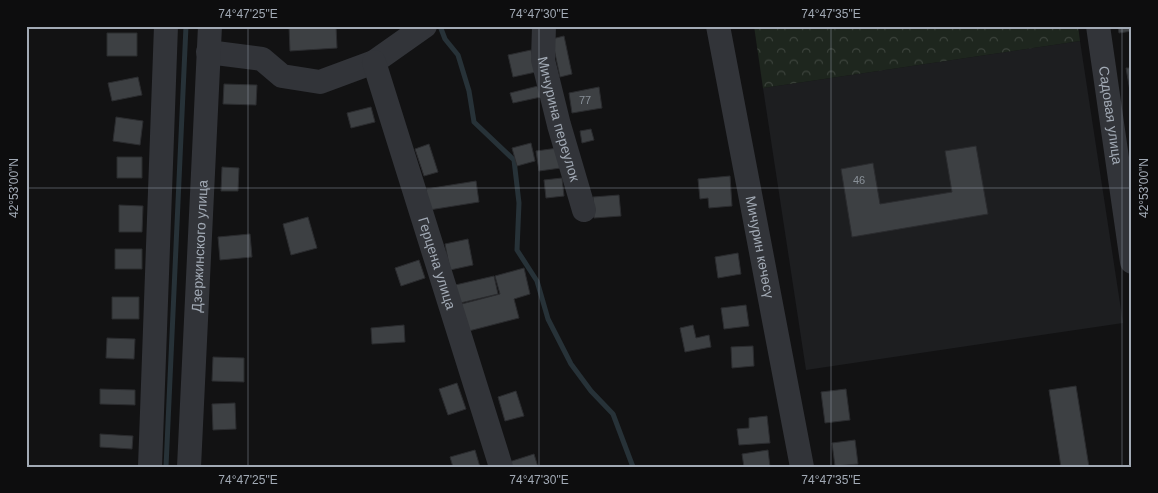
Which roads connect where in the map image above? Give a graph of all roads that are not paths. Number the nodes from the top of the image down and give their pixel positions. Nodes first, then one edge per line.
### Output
1 (166, 26) edge
2 (210, 26) edge
3 (425, 26) edge
4 (544, 26) edge
5 (718, 26) edge
6 (1098, 26) edge
7 (208, 52) junction
8 (374, 62) junction
9 (584, 210) dead end
10 (1132, 262) edge
11 (150, 467) edge
12 (189, 467) edge
13 (501, 467) edge
14 (802, 467) edge

1 - 11 street
2 - 7 street, Дзержинского улица
3 - 8 street
4 - 9 street, Мичурина переулок
5 - 14 street, Мичурин көчөсү
6 - 10 street, Садовая улица
7 - 8 street
7 - 12 street, Дзержинского улица
8 - 13 street, Герцена улица

